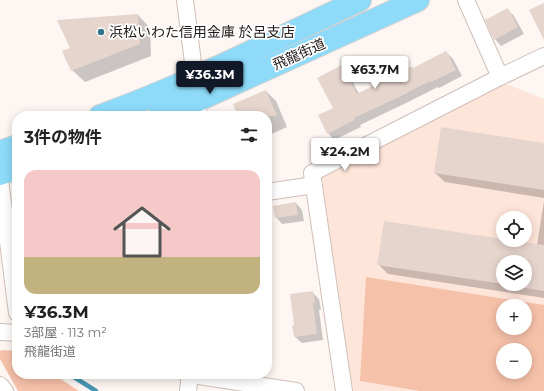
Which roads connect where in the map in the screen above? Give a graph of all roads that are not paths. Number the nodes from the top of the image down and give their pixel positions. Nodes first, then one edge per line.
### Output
1 (185, 0) edge
2 (360, 0) edge
3 (418, 0) edge
4 (466, 0) edge
5 (544, 56) edge
6 (500, 77) junction
7 (195, 78) junction
8 (198, 109) edge
9 (115, 111) edge
10 (187, 111) edge
11 (12, 170) edge
12 (0, 174) edge
13 (0, 179) edge
14 (314, 185) junction
15 (272, 191) edge
16 (12, 274) edge
17 (0, 332) edge
18 (12, 332) edge
19 (189, 379) edge
20 (220, 379) edge
21 (0, 385) edge
22 (5, 391) edge
23 (188, 391) edge
24 (296, 391) edge
25 (344, 391) edge

1 - 7 street
2 - 7 highway, 飛龍街道
3 - 8 highway, 飛龍街道
4 - 6 street
5 - 6 street
6 - 14 street
7 - 8 street
7 - 9 highway, 飛龍街道
8 - 10 highway, 飛龍街道
11 - 12 highway
13 - 16 street
14 - 15 street
14 - 25 street
17 - 18 street
19 - 23 street
20 - 24 street
21 - 22 street

